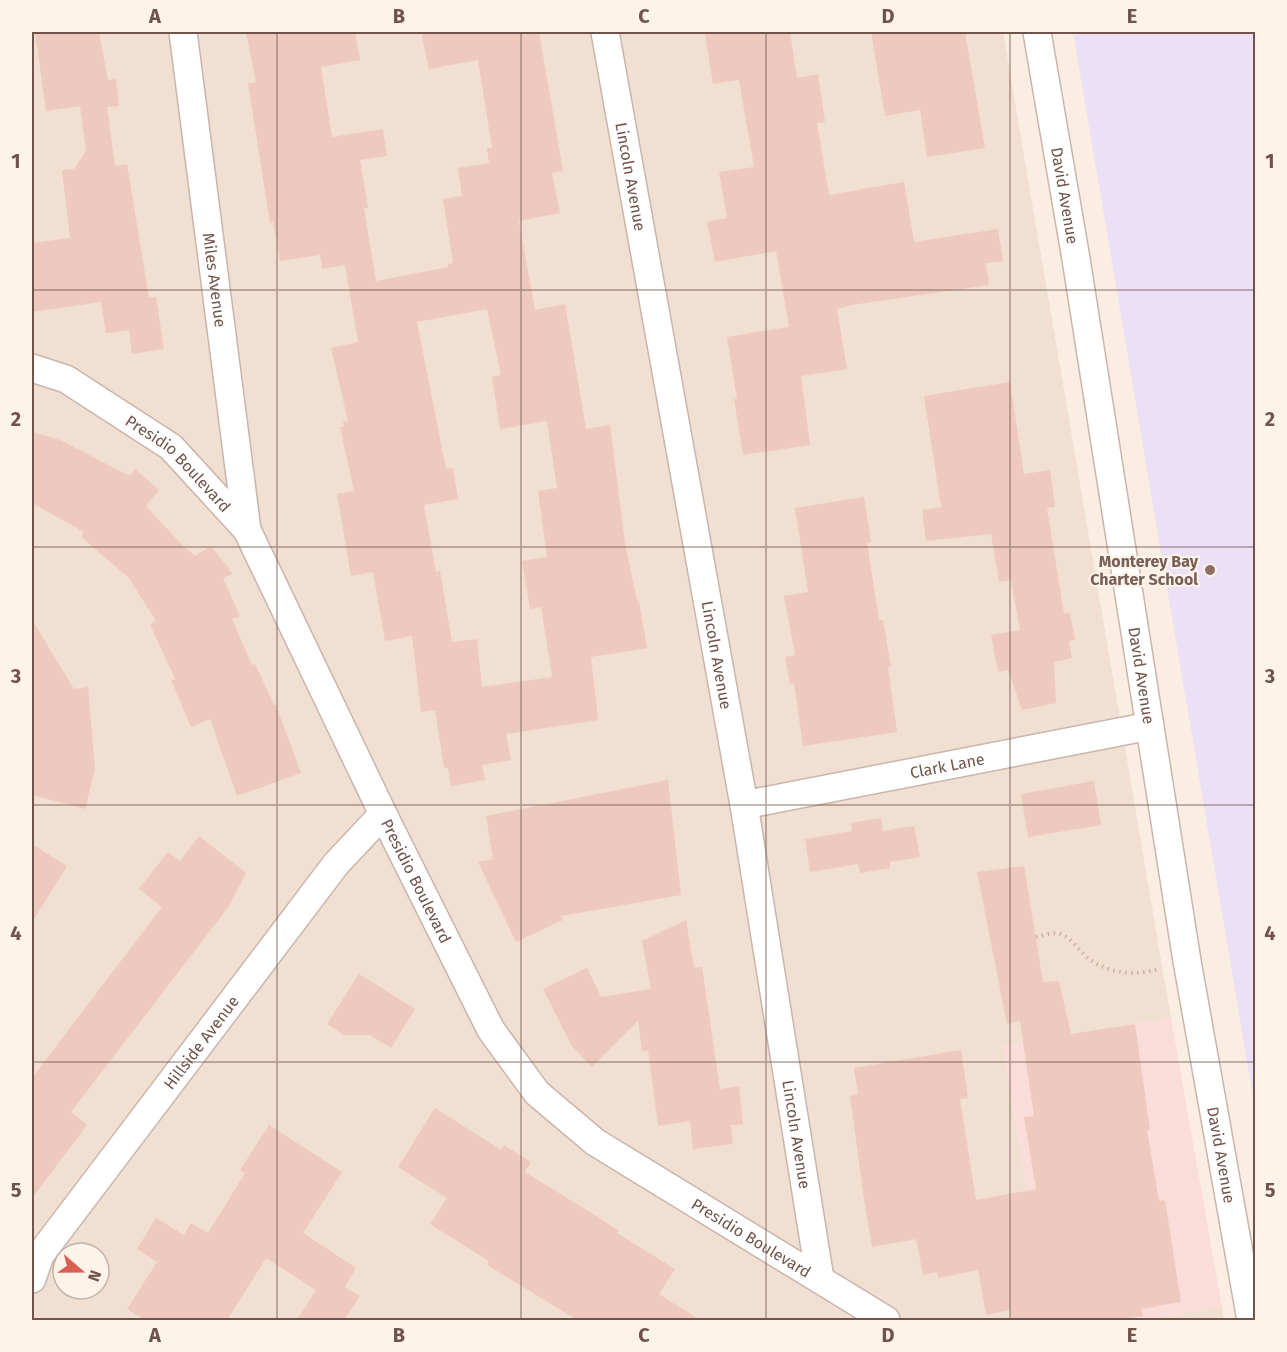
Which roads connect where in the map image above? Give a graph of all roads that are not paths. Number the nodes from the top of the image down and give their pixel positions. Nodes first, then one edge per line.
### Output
1 (183, 32) edge
2 (605, 32) edge
3 (1037, 32) edge
4 (32, 368) edge
5 (248, 530) junction
6 (1150, 726) junction
7 (744, 805) junction
8 (383, 814) junction
9 (32, 1279) edge
10 (820, 1279) junction
11 (886, 1320) edge
12 (1251, 1320) edge

1 - 5 street, Miles Avenue
2 - 7 street, Lincoln Avenue
3 - 6 street, David Avenue
4 - 5 street, Presidio Boulevard
5 - 8 street, Presidio Boulevard
6 - 7 street, Clark Lane
6 - 12 street, David Avenue
7 - 10 street, Lincoln Avenue
8 - 9 street, Hillside Avenue
8 - 10 street, Presidio Boulevard
10 - 11 street, Presidio Boulevard

